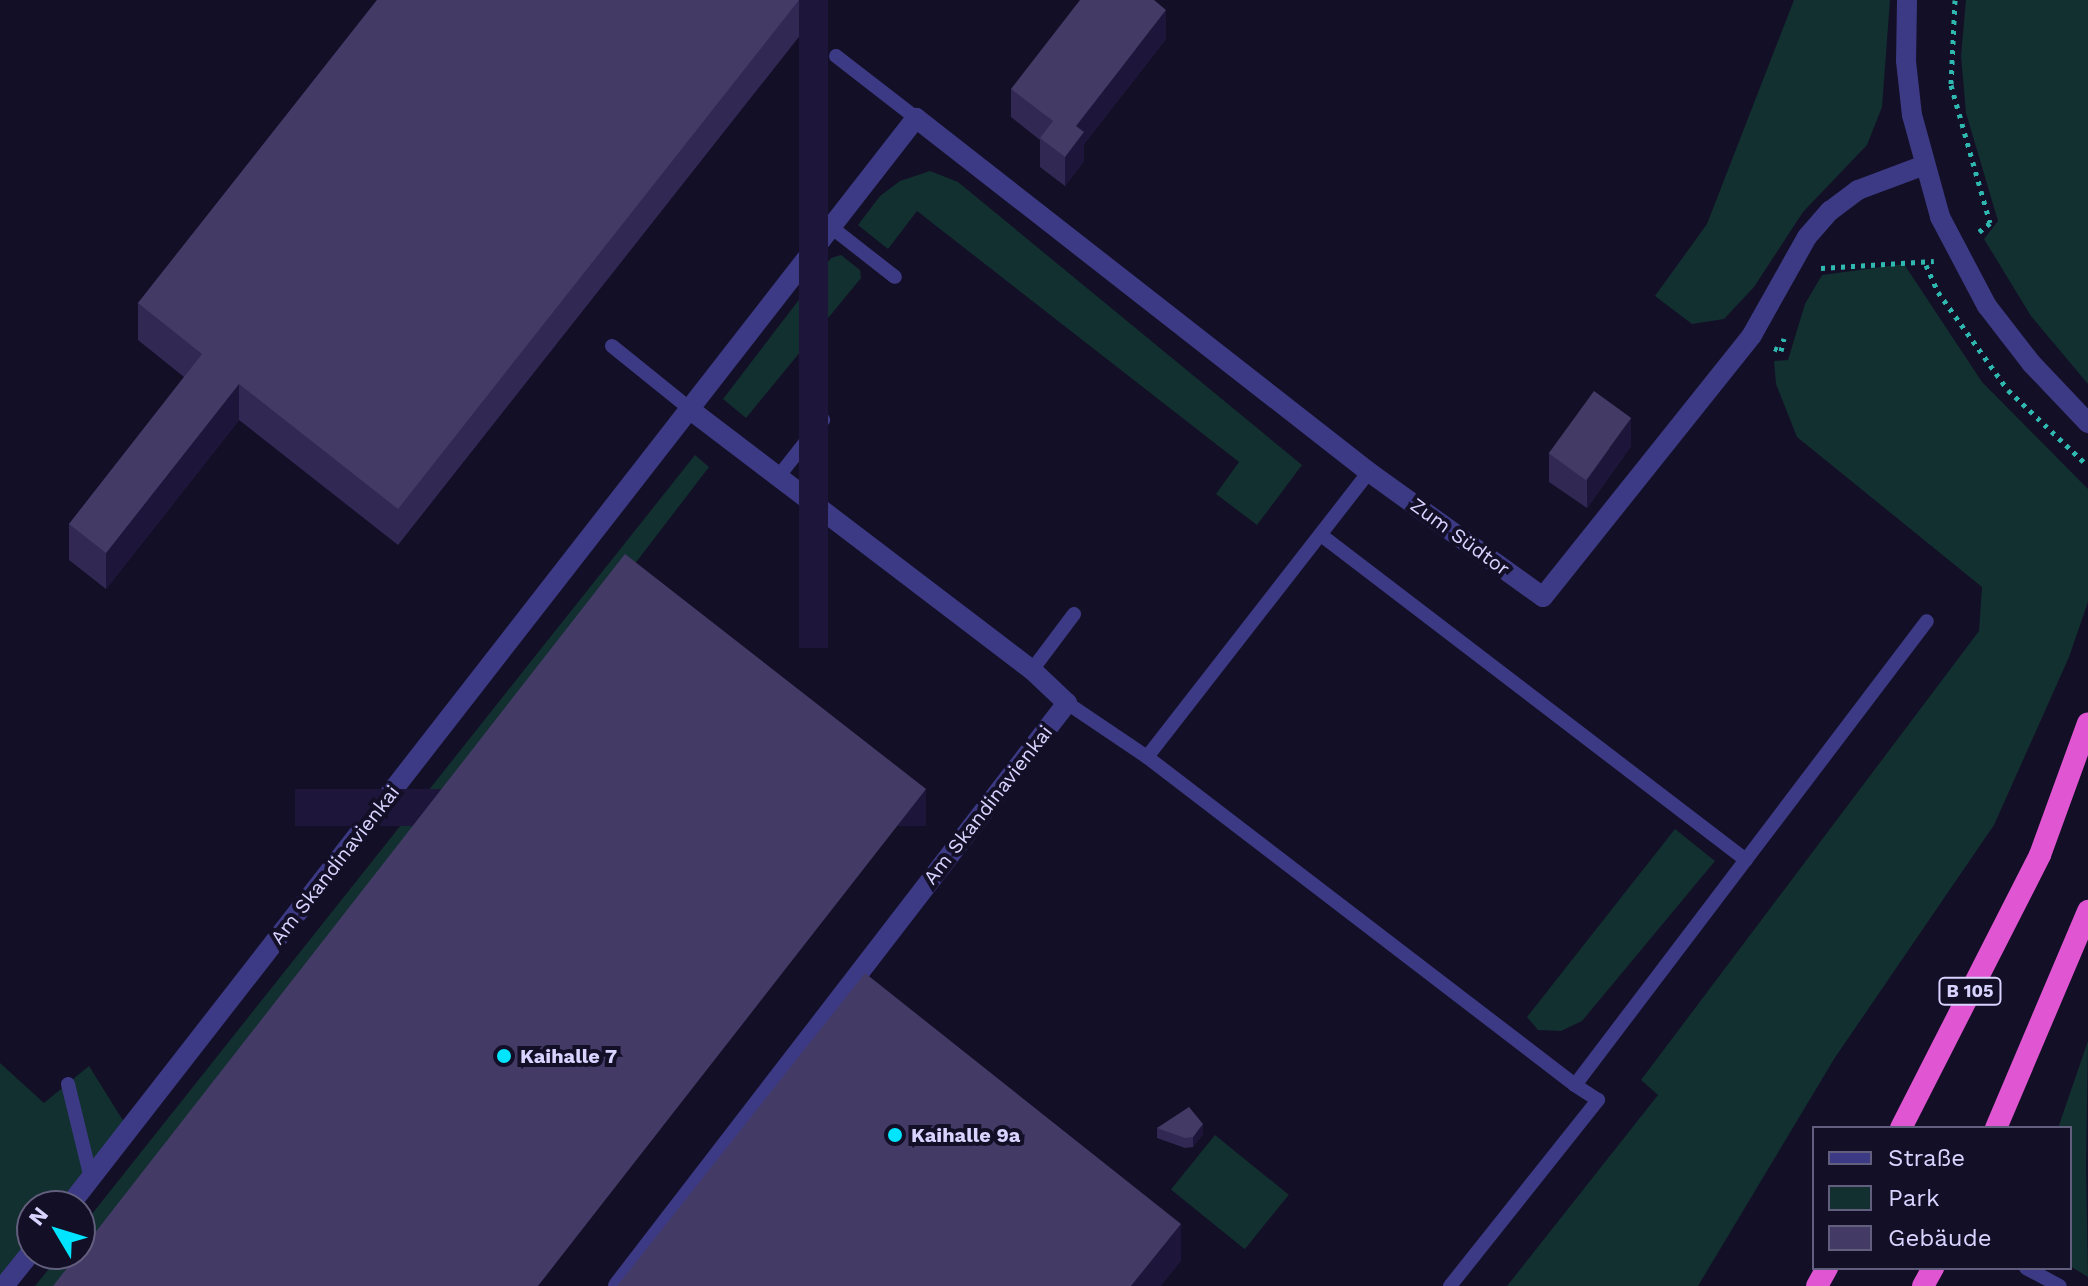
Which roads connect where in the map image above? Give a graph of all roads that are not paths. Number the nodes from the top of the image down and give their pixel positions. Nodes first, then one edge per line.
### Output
1 (1907, 0) edge
2 (836, 56) dead end
3 (916, 118) junction
4 (1922, 166) junction
5 (831, 227) junction
6 (895, 277) dead end
7 (612, 346) dead end
8 (690, 409) junction
9 (823, 420) dead end
10 (2088, 423) edge
11 (1369, 472) junction
12 (778, 477) junction
13 (1321, 535) junction
14 (1074, 614) dead end
15 (1927, 621) dead end
16 (1032, 670) junction
17 (1067, 703) junction
18 (2088, 723) edge
19 (1147, 757) junction
20 (1746, 860) junction
21 (2088, 911) edge
22 (68, 1084) dead end
23 (1575, 1085) junction
24 (1902, 1126) edge
25 (1997, 1126) edge
26 (91, 1178) junction
27 (82, 1190) edge
28 (17, 1270) edge
29 (2030, 1270) edge
30 (4, 1286) edge
31 (618, 1286) edge
32 (1450, 1286) edge
33 (2060, 1286) edge

1 - 4 street
2 - 3 lane
3 - 5 street, Am Skandinavienkai
3 - 11 street, Zum Südtor
4 - 10 street
4 - 11 street, Zum Südtor
5 - 6 lane
5 - 8 street, Am Skandinavienkai
7 - 8 lane
8 - 12 street
8 - 26 street, Am Skandinavienkai
9 - 12 lane
11 - 13 lane
12 - 16 street
13 - 19 lane
13 - 20 lane
14 - 16 lane
15 - 20 lane
16 - 17 street
17 - 19 lane
17 - 31 street, Am Skandinavienkai
18 - 24 highway, B 105
19 - 23 lane
20 - 23 lane
21 - 25 highway
22 - 26 lane
23 - 32 lane
26 - 27 street, Am Skandinavienkai
28 - 30 street
29 - 33 lane

